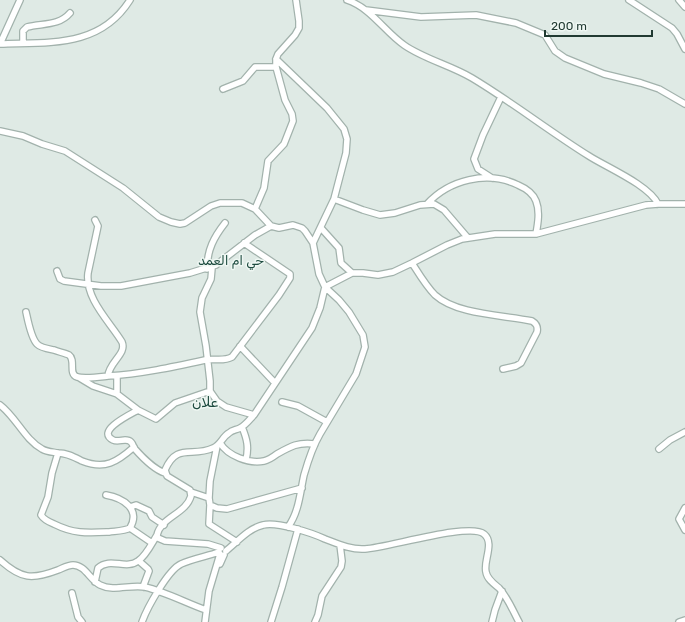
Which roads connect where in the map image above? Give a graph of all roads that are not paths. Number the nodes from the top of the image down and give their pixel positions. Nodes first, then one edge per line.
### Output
1 (20, 0) edge
2 (130, 0) edge
3 (296, 0) edge
4 (347, 0) edge
5 (630, 0) edge
6 (679, 0) edge
7 (685, 7) edge
8 (366, 10) junction
9 (70, 13) dead end
10 (23, 43) junction
11 (685, 49) edge
12 (276, 59) junction
13 (276, 67) junction
14 (223, 89) dead end
15 (501, 97) junction
16 (685, 104) edge
17 (0, 131) edge
18 (492, 178) junction
19 (334, 199) junction
20 (427, 204) junction
21 (658, 204) junction
22 (685, 204) edge
23 (255, 209) junction
24 (94, 220) dead end
25 (224, 223) dead end
26 (271, 226) junction
27 (321, 228) junction
28 (536, 234) junction
29 (468, 238) junction
30 (244, 243) junction
31 (313, 243) junction
32 (412, 264) junction
33 (210, 268) junction
34 (57, 271) dead end
35 (352, 273) junction
36 (88, 285) junction
37 (325, 287) junction
38 (26, 312) dead end
39 (240, 346) junction
40 (207, 360) junction
41 (504, 369) dead end
42 (108, 376) junction
43 (117, 376) junction
44 (77, 377) junction
45 (275, 384) junction
46 (210, 391) junction
47 (117, 394) junction
48 (282, 402) dead end
49 (0, 405) edge
50 (138, 410) junction
51 (254, 415) junction
52 (327, 422) junction
53 (242, 427) junction
54 (685, 432) edge
55 (315, 444) junction
56 (218, 445) junction
57 (134, 447) junction
58 (659, 449) dead end
59 (58, 453) junction
60 (246, 460) junction
61 (165, 473) junction
62 (302, 488) junction
63 (191, 492) junction
64 (106, 495) dead end
65 (209, 498) junction
66 (210, 505) junction
67 (130, 507) junction
68 (685, 508) edge
69 (164, 524) junction
70 (288, 527) junction
71 (130, 528) junction
72 (298, 529) junction
73 (685, 530) edge
74 (157, 535) junction
75 (237, 542) junction
76 (152, 543) junction
77 (340, 545) junction
78 (222, 552) junction
79 (0, 560) edge
80 (139, 561) junction
81 (95, 582) junction
82 (143, 587) junction
83 (502, 591) junction
84 (158, 592) junction
85 (72, 593) dead end
86 (206, 610) junction
87 (685, 620) edge
88 (207, 621) edge
89 (82, 622) edge
90 (142, 622) edge
91 (271, 622) edge
92 (315, 622) edge
93 (492, 622) edge
94 (519, 622) edge
95 (679, 622) edge

1 - 10 street
2 - 10 street
3 - 12 street
4 - 8 street
5 - 11 street
6 - 7 street
8 - 15 street
8 - 16 street
9 - 10 street
12 - 13 street
12 - 19 street
13 - 14 street
13 - 23 street
15 - 18 street
15 - 21 street
17 - 23 street
18 - 20 street
18 - 28 street
19 - 20 street
19 - 27 street
20 - 29 street
21 - 22 street
21 - 28 street
23 - 26 street
24 - 36 street
25 - 33 street
26 - 30 street
26 - 31 street
27 - 31 street
27 - 35 street
28 - 29 street
29 - 32 street
30 - 33 street
30 - 39 street
31 - 37 street
32 - 35 street
32 - 41 street
33 - 36 street
33 - 40 street
34 - 36 street
35 - 37 street
36 - 42 street
37 - 45 street
37 - 52 street
38 - 44 street
39 - 40 street
39 - 45 street
40 - 43 street
40 - 46 street
42 - 43 street
42 - 44 street
43 - 47 street
44 - 47 street
45 - 51 street
46 - 50 street
46 - 51 street
47 - 50 street
48 - 52 street
49 - 59 street
50 - 57 street
51 - 53 street
52 - 55 street
53 - 56 street
53 - 60 street
54 - 58 street
55 - 60 street
55 - 62 street
56 - 60 street
56 - 61 street
56 - 65 street
57 - 59 street
57 - 61 street
59 - 71 street
61 - 63 street
62 - 66 street
62 - 70 street
63 - 65 street
63 - 69 street
64 - 67 street
65 - 66 street
66 - 75 street
67 - 69 street
67 - 71 street
68 - 73 street
69 - 74 street
70 - 72 street
70 - 75 street
71 - 76 street
72 - 77 street
72 - 91 street
74 - 76 street
74 - 78 street
75 - 78 street
76 - 80 street
77 - 83 street
77 - 92 street
78 - 84 street
78 - 86 street
79 - 81 street
80 - 81 street
80 - 82 street
81 - 82 street
82 - 84 street
83 - 93 street
83 - 94 street
84 - 86 street
84 - 90 street
85 - 89 street
86 - 88 street
87 - 95 street

